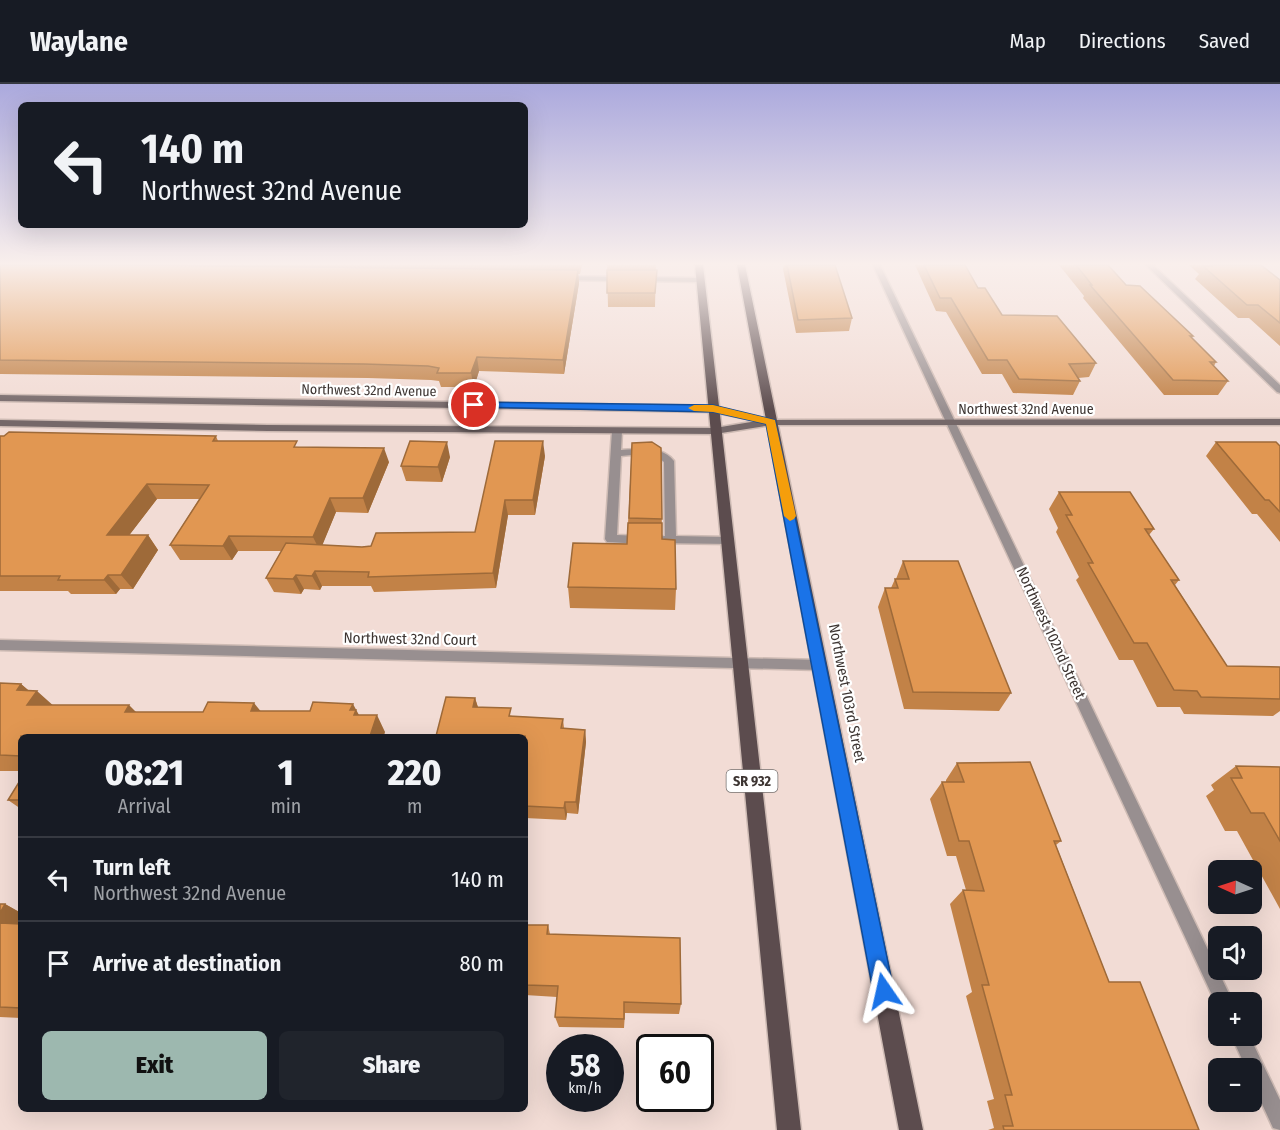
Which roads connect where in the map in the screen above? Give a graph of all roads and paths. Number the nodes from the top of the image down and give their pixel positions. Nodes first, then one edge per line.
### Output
1 (703, 314) edge
2 (750, 314) edge
3 (899, 314) edge
4 (1200, 314) edge
5 (1280, 390) edge
6 (0, 398) edge
7 (713, 409) junction
8 (771, 422) junction
9 (1280, 422) edge
10 (0, 423) edge
11 (952, 423) junction
12 (617, 431) junction
13 (715, 431) junction
14 (616, 453) junction
15 (671, 540) junction
16 (727, 541) junction
17 (0, 645) edge
18 (740, 664) junction
19 (820, 665) junction
20 (1219, 992) edge
21 (1245, 1046) edge
22 (1280, 1121) edge
23 (789, 1130) edge
24 (911, 1130) edge

1 - 7 main road, SR 932
2 - 8 main road, Northwest 103rd Street
3 - 11 street, Northwest 102nd Street
4 - 5 street
6 - 7 main road, Northwest 32nd Avenue
7 - 8 main road, Northwest 32nd Avenue
7 - 13 main road, SR 932
8 - 11 main road, Northwest 32nd Avenue
8 - 13 main road, Northwest 32nd Avenue
8 - 19 main road, Northwest 103rd Street
9 - 11 main road, Northwest 32nd Avenue
10 - 12 main road, Northwest 32nd Avenue
11 - 20 street, Northwest 102nd Street
12 - 13 main road, Northwest 32nd Avenue
12 - 14 street
13 - 16 main road, SR 932
14 - 15 street
14 - 15 street
15 - 16 street
16 - 18 main road, SR 932
17 - 18 street, Northwest 32nd Court
18 - 19 street, Northwest 32nd Court
18 - 23 main road, SR 932
19 - 24 main road, Northwest 103rd Street
21 - 22 street

